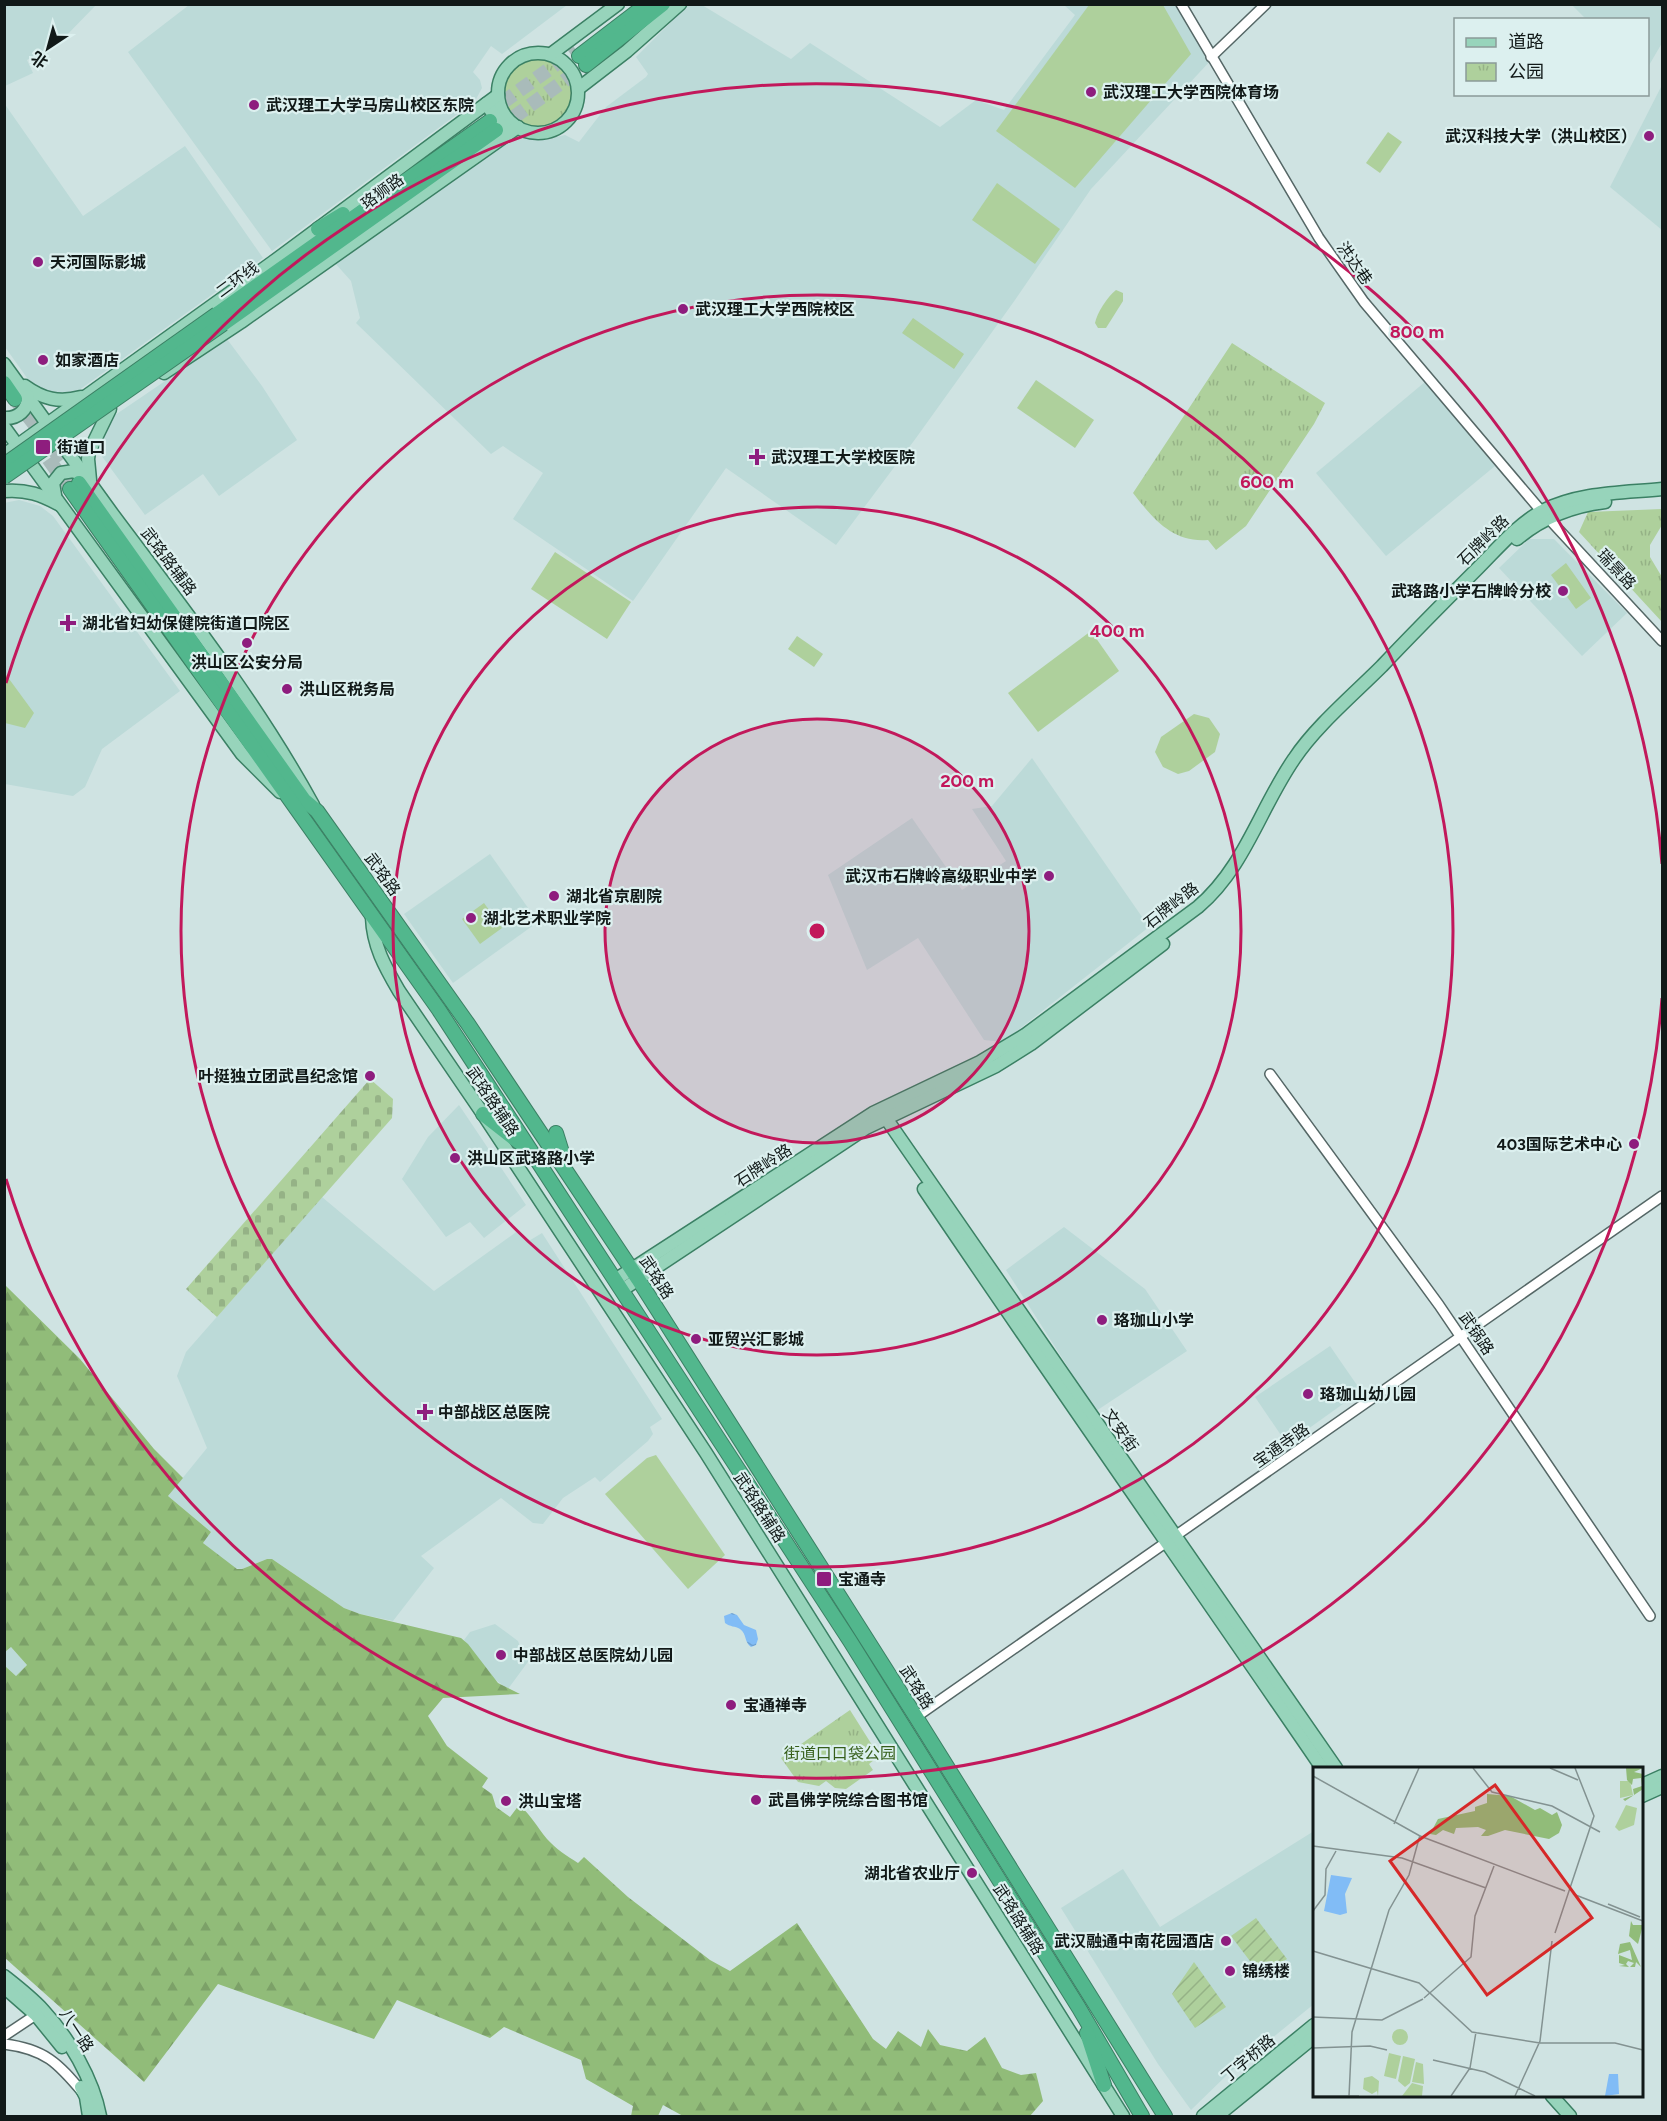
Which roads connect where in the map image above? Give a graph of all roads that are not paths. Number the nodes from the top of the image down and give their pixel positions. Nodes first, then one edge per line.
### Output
1 (618, 4) edge
2 (636, 4) edge
3 (646, 4) edge
4 (663, 4) edge
5 (680, 4) edge
6 (1181, 4) edge
7 (1266, 4) edge
8 (574, 52) junction
9 (551, 54) junction
10 (1210, 57) junction
11 (587, 82) junction
12 (498, 96) junction
13 (497, 122) junction
14 (318, 229) joint
15 (288, 284) junction
16 (220, 319) junction
17 (4, 364) edge
18 (11, 382) edge
19 (88, 395) junction
20 (14, 399) edge
21 (110, 409) junction
22 (4, 418) edge
23 (48, 424) junction
24 (4, 427) edge
25 (61, 442) junction
26 (18, 445) junction
27 (4, 455) edge
28 (30, 463) junction
29 (4, 465) edge
30 (4, 479) edge
31 (81, 484) junction
32 (1662, 489) edge
33 (4, 491) edge
34 (55, 495) junction
35 (1662, 497) edge
36 (64, 507) junction
37 (1545, 515) junction
38 (1662, 641) edge
39 (294, 806) junction
40 (372, 917) junction
41 (1270, 1074) dead end
42 (483, 1114) junction
43 (879, 1115) junction
44 (556, 1134) dead end
45 (532, 1152) junction
46 (572, 1181) junction
47 (1662, 1196) edge
48 (635, 1274) junction
49 (619, 1285) junction
50 (1461, 1337) junction
51 (1171, 1539) junction
52 (1650, 1616) dead end
53 (916, 1717) junction
54 (1321, 1767) edge
55 (1335, 1767) edge
56 (1662, 1776) edge
57 (1643, 1784) edge
58 (1662, 1787) edge
59 (1643, 1795) edge
60 (4, 1976) edge
61 (4, 1987) edge
62 (1079, 2008) junction
63 (39, 2012) junction
64 (1313, 2026) edge
65 (4, 2036) edge
66 (1313, 2038) edge
67 (4, 2044) edge
68 (1104, 2085) junction
69 (86, 2097) junction
70 (1553, 2097) edge
71 (1564, 2097) edge
72 (89, 2116) edge
73 (100, 2116) edge
74 (1123, 2116) edge
75 (1142, 2116) edge
76 (1165, 2116) edge
77 (1203, 2116) edge
78 (1217, 2116) edge
79 (1570, 2116) edge
80 (1581, 2116) edge

1 - 8 main road
2 - 8 highway
3 - 8 highway
4 - 8 highway
5 - 11 main road
6 - 10 street, 洪达巷
7 - 10 street
8 - 9 main road
8 - 11 main road
9 - 11 main road
9 - 12 main road
10 - 37 street, 洪达巷
11 - 13 main road
12 - 13 main road
12 - 13 main road
13 - 14 highway
13 - 15 highway, 珞狮路
13 - 16 highway, 二环线
14 - 19 main road
15 - 16 highway, 二环线
15 - 21 main road, 珞狮路
16 - 29 highway, 二环线, bridge
16 - 30 highway, 二环线, bridge
17 - 18 main road
18 - 19 main road
18 - 20 highway
19 - 23 main road
20 - 22 main road
20 - 23 main road
21 - 25 main road, 珞狮路
21 - 31 main road
23 - 25 main road
23 - 26 main road
24 - 26 main road
25 - 28 main road, 珞狮路
25 - 31 main road
26 - 27 main road
26 - 28 main road
28 - 30 main road, 珞狮路
28 - 34 main road
31 - 34 main road
31 - 39 highway, 武珞路
31 - 46 highway, 武珞路
32 - 37 main road, 石牌岭路
33 - 36 main road
34 - 36 main road
35 - 37 main road, 石牌岭路
36 - 39 main road
37 - 38 street, 瑞景路
37 - 43 main road, 石牌岭路
39 - 40 highway, 武珞路
40 - 42 main road, 武珞路辅路
40 - 45 highway, 武珞路
41 - 50 street, 武锅路
42 - 45 highway
42 - 68 main road, 武珞路辅路
43 - 48 main road, 石牌岭路
43 - 51 main road, 文安街
44 - 46 highway
45 - 49 highway, 武珞路
46 - 48 highway, 武珞路
47 - 50 street, 宝通寺路
48 - 49 main road, 石牌岭路
48 - 53 highway, 武珞路
49 - 62 highway, 武珞路
50 - 51 street, 宝通寺路
50 - 52 street, 武锅路
51 - 53 street, 宝通寺路
51 - 54 main road, 文安街
51 - 55 main road, 文安街
53 - 76 highway, 武珞路
56 - 57 main road
58 - 59 main road
60 - 63 main road, 八一路
61 - 63 main road, 八一路
62 - 68 highway
62 - 75 highway, 武珞路
63 - 65 street
63 - 69 main road
63 - 73 main road, 八一路
64 - 77 main road, 丁字桥路
66 - 78 main road, 丁字桥路
67 - 69 street
68 - 74 main road, 武珞路辅路
69 - 72 main road
70 - 79 main road
71 - 80 main road

